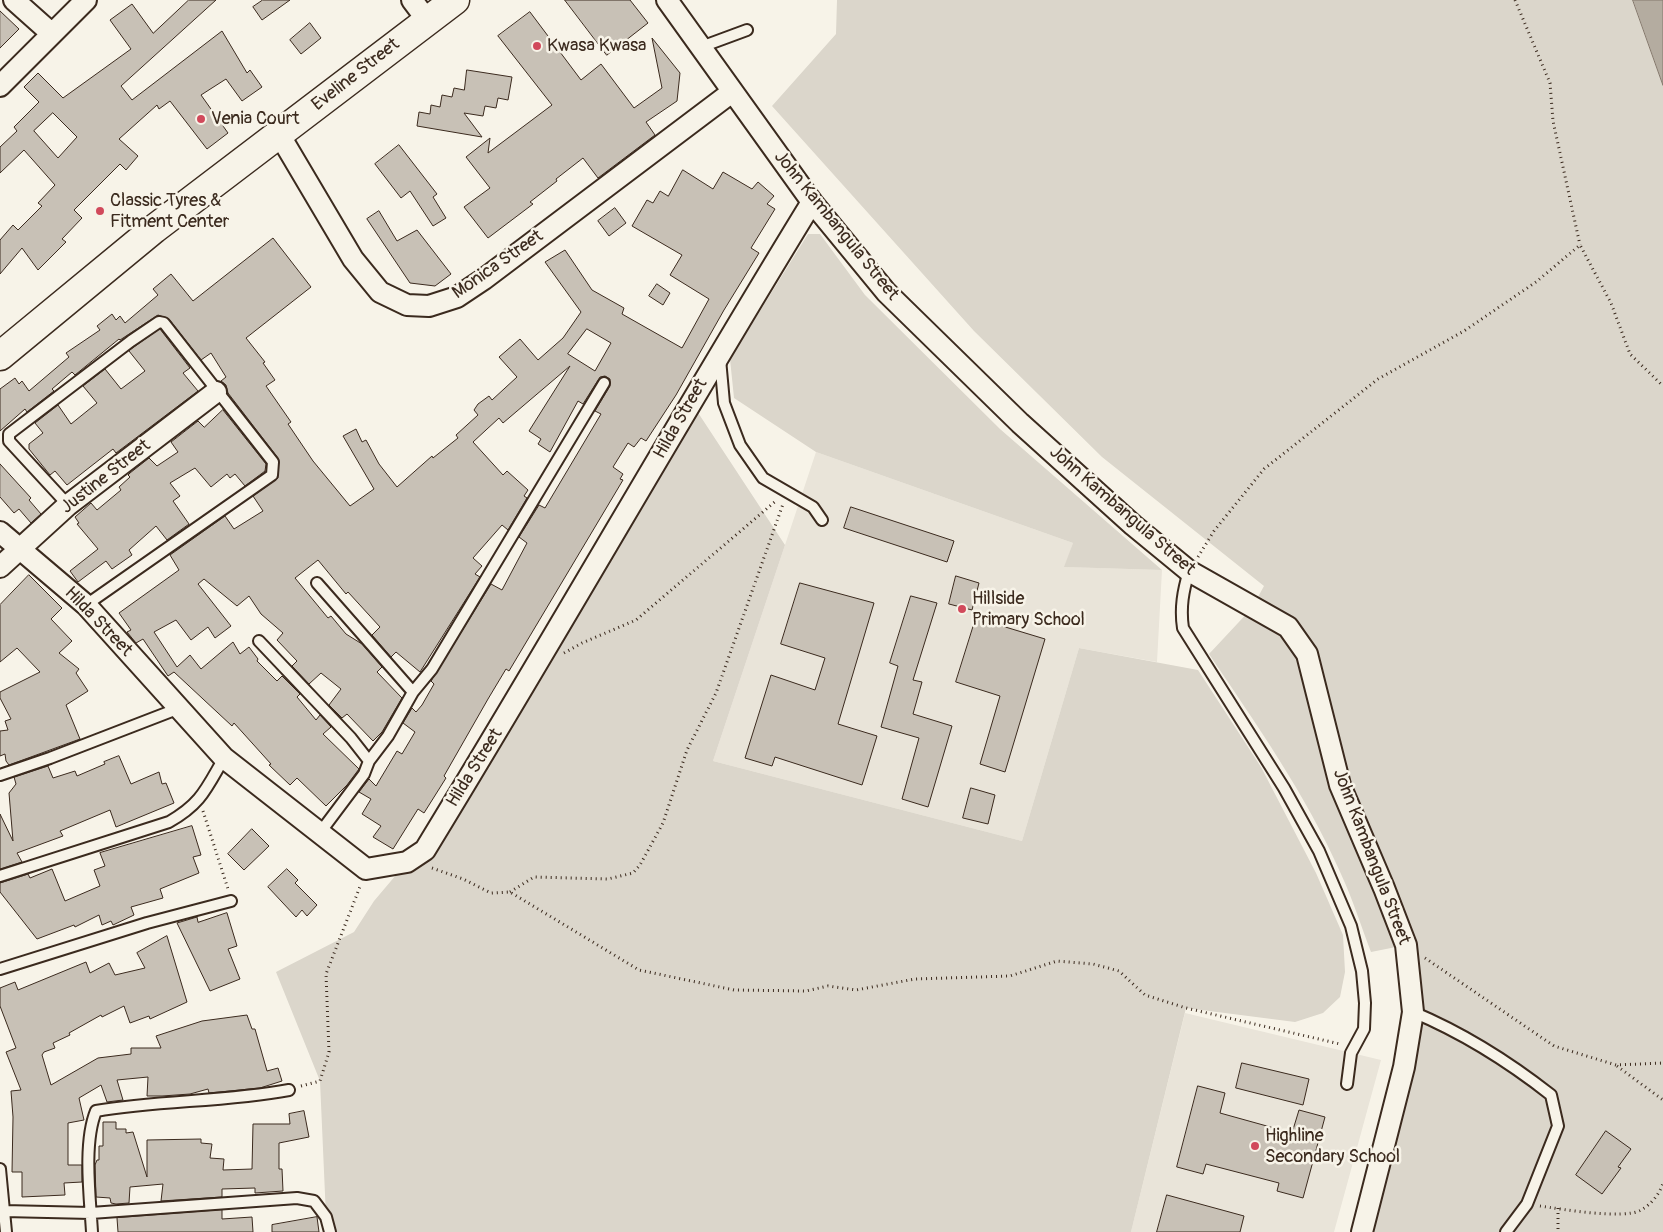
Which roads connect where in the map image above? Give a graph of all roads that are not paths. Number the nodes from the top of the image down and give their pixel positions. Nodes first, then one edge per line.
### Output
1 (14, 0) edge
2 (86, 0) edge
3 (455, 0) edge
4 (667, 0) edge
5 (420, 10) edge
6 (747, 30) dead end
7 (51, 33) junction
8 (701, 47) junction
9 (0, 86) edge
10 (732, 92) junction
11 (279, 134) junction
12 (812, 202) junction
13 (719, 353) junction
14 (0, 356) edge
15 (604, 383) dead end
16 (216, 392) junction
17 (68, 505) junction
18 (822, 520) dead end
19 (0, 532) edge
20 (19, 547) junction
21 (0, 567) edge
22 (1189, 571) junction
23 (317, 584) dead end
24 (86, 605) junction
25 (259, 641) dead end
26 (413, 692) junction
27 (177, 709) junction
28 (224, 758) junction
29 (369, 761) junction
30 (0, 775) edge
31 (320, 834) junction
32 (0, 876) edge
33 (232, 901) road end
34 (0, 968) edge
35 (1413, 1012) junction
36 (1346, 1084) dead end
37 (289, 1090) road end
38 (0, 1169) edge
39 (4, 1211) junction
40 (91, 1213) junction
41 (6, 1232) edge
42 (92, 1232) edge
43 (330, 1232) edge
44 (1362, 1232) edge
45 (1506, 1232) edge

1 - 7 street
2 - 7 street
3 - 5 street, Eveline Street
4 - 8 street, John Kambangula Street
5 - 11 street, Eveline Street
6 - 8 lane
7 - 9 street
8 - 10 street, John Kambangula Street
10 - 11 street, Monica Street
10 - 12 street, John Kambangula Street
11 - 14 street, Eveline Street
12 - 13 street, Hilda Street
12 - 22 street, John Kambangula Street
13 - 18 lane
13 - 31 street, Hilda Street
15 - 26 lane
16 - 17 street, Justine Street
16 - 17 lane
16 - 24 lane
17 - 20 street, Justine Street
19 - 20 street, Hilda Street
20 - 21 street, Justine Street
20 - 24 street, Hilda Street
22 - 35 street, John Kambangula Street
22 - 36 lane
23 - 26 lane
24 - 27 street, Hilda Street
25 - 29 lane
26 - 29 lane
27 - 28 street, Hilda Street
27 - 30 lane
28 - 31 street, Hilda Street
28 - 32 lane
29 - 31 lane
33 - 34 lane
35 - 44 street, John Kambangula Street
35 - 45 lane
37 - 40 lane
38 - 39 lane
39 - 40 lane
39 - 41 lane
40 - 42 lane
40 - 43 lane

